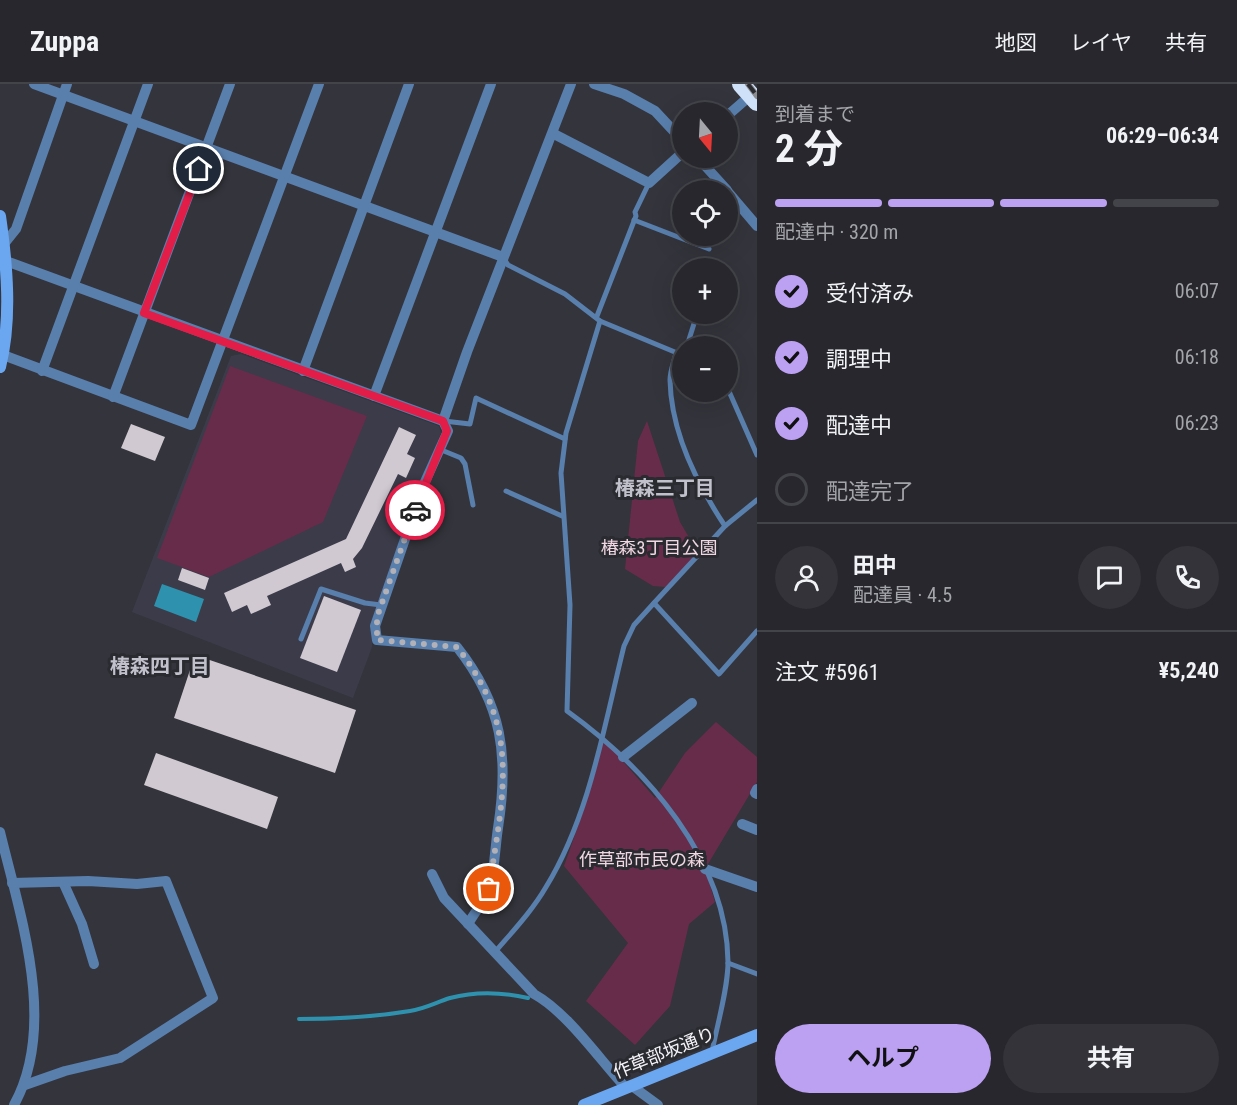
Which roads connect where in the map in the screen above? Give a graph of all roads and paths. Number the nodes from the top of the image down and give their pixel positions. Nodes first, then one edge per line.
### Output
1 (34, 84) edge
2 (148, 84) edge
3 (230, 84) edge
4 (320, 84) edge
5 (409, 84) edge
6 (491, 84) edge
7 (572, 84) edge
8 (594, 84) edge
9 (65, 89) edge
10 (750, 94) edge
11 (738, 105) edge
12 (135, 121) junction
13 (672, 129) edge
14 (554, 134) junction
15 (207, 148) junction
16 (672, 162) edge
17 (707, 168) edge
18 (285, 177) junction
19 (717, 180) edge
20 (649, 183) junction
21 (738, 204) edge
22 (364, 206) junction
23 (0, 216) edge
24 (634, 220) junction
25 (757, 226) edge
26 (436, 232) junction
27 (4, 244) junction
28 (709, 249) dead end
29 (503, 257) junction
30 (6, 261) junction
31 (72, 287) junction
32 (144, 313) junction
33 (599, 319) junction
34 (222, 341) junction
35 (672, 351) edge
36 (2, 361) edge
37 (42, 371) junction
38 (303, 371) junction
39 (672, 373) edge
40 (672, 395) edge
41 (374, 396) junction
42 (113, 397) junction
43 (673, 402) edge
44 (734, 402) edge
45 (443, 421) junction
46 (565, 439) junction
47 (439, 449) junction
48 (757, 455) edge
49 (506, 491) dead end
50 (757, 500) edge
51 (473, 505) dead end
52 (562, 516) junction
53 (725, 526) junction
54 (654, 603) junction
55 (381, 605) junction
56 (757, 631) edge
57 (301, 639) dead end
58 (692, 704) dead end
59 (602, 736) junction
60 (623, 757) junction
61 (757, 789) edge
62 (757, 794) edge
63 (742, 824) dead end
64 (757, 830) edge
65 (0, 832) edge
66 (2, 852) edge
67 (705, 869) junction
68 (432, 874) dead end
69 (63, 882) junction
70 (12, 883) junction
71 (757, 887) edge
72 (468, 924) junction
73 (495, 952) junction
74 (728, 963) junction
75 (94, 964) dead end
76 (757, 974) edge
77 (757, 1035) edge
78 (712, 1053) junction
79 (25, 1085) junction
80 (629, 1087) junction
81 (14, 1105) edge
82 (584, 1105) edge
83 (658, 1105) edge

1 - 9 street
2 - 12 street
3 - 15 street
4 - 18 street
5 - 22 street
6 - 26 street
7 - 14 street
8 - 13 street
9 - 12 street
9 - 27 street
10 - 11 street
12 - 15 street
12 - 31 street
14 - 20 street
14 - 29 street
15 - 18 street
15 - 32 street
16 - 20 street
17 - 19 street
18 - 22 street
18 - 34 street
20 - 24 lane
21 - 25 street
22 - 26 street
22 - 38 street
23 - 27 street
24 - 28 lane
24 - 33 lane
26 - 29 street
26 - 41 street
27 - 30 street
29 - 33 lane
29 - 45 street
30 - 31 street
30 - 36 street
31 - 32 street
31 - 37 street
32 - 34 street
32 - 42 street
33 - 35 lane
33 - 46 lane
34 - 38 street
34 - 42 street
36 - 37 street
37 - 42 street
38 - 41 street
39 - 40 lane
41 - 45 street
43 - 53 lane
44 - 48 lane
45 - 46 lane
45 - 47 street
46 - 52 lane
47 - 51 lane
47 - 55 street
49 - 52 lane
50 - 53 lane
52 - 59 lane
53 - 54 lane
54 - 56 lane
54 - 59 lane
55 - 57 lane
55 - 72 street
58 - 60 street
59 - 60 lane
59 - 73 lane
60 - 67 lane
61 - 62 street
63 - 64 street
65 - 66 street
66 - 70 street
67 - 71 street
67 - 74 lane
68 - 72 street
69 - 70 street
69 - 75 street
69 - 79 street
70 - 79 street
72 - 73 street
73 - 80 street
74 - 76 lane
74 - 78 lane
77 - 78 street, 作草部坂通り
78 - 80 street, 作草部坂通り
79 - 81 street
80 - 82 street, 作草部坂通り
80 - 83 street

